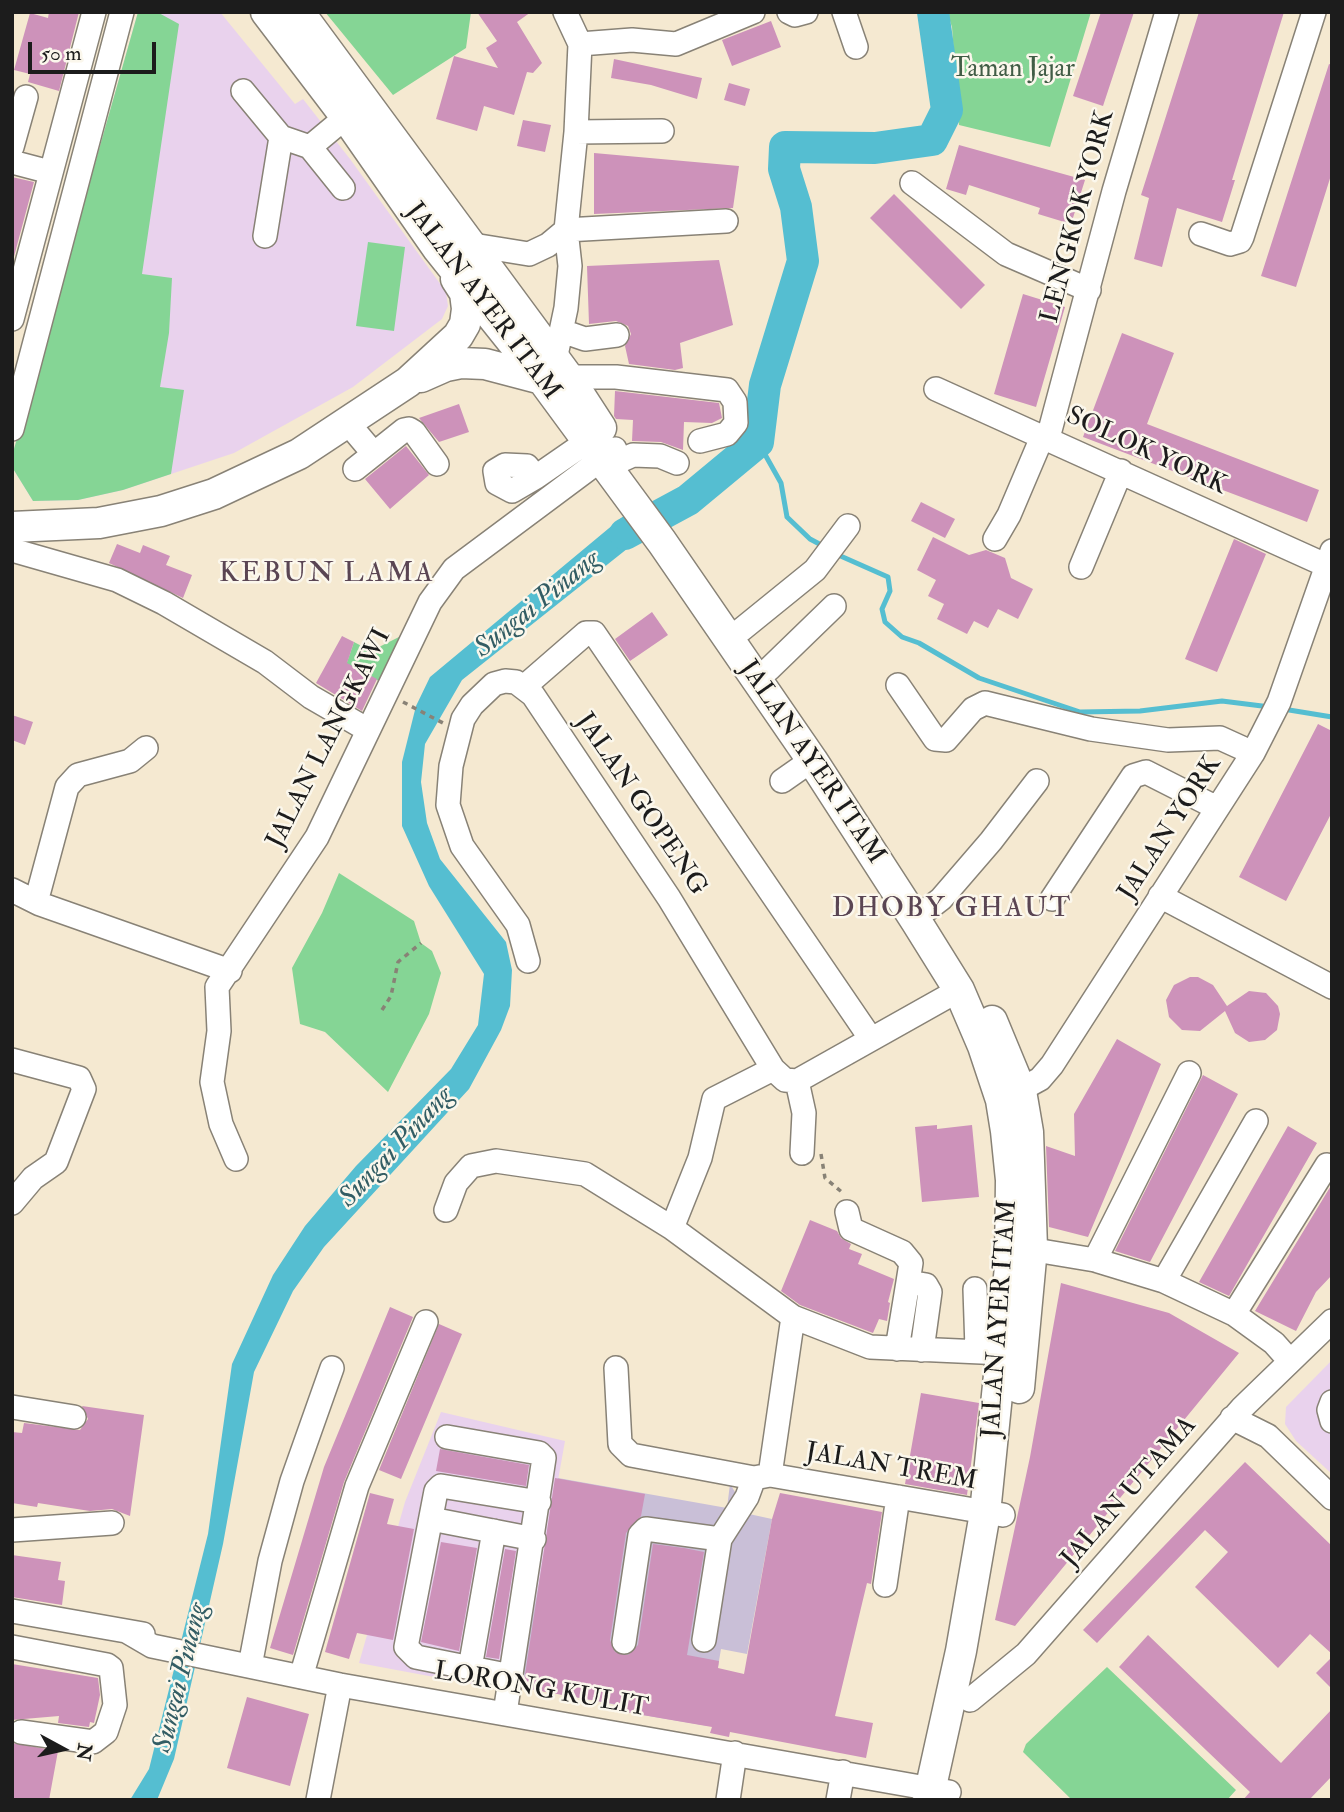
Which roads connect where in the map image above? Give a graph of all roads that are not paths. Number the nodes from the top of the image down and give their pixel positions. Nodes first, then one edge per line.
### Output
1 (94, 12) edge
2 (122, 12) edge
3 (266, 12) edge
4 (299, 12) edge
5 (565, 12) edge
6 (753, 12) edge
7 (789, 12) edge
8 (806, 12) edge
9 (844, 12) edge
10 (1167, 12) edge
11 (1314, 12) edge
12 (580, 44) junction
13 (856, 47) dead end
14 (243, 91) dead end
15 (26, 97) dead end
16 (346, 117) junction
17 (662, 131) dead end
18 (576, 132) junction
19 (281, 137) junction
20 (12, 147) edge
21 (310, 148) junction
22 (12, 162) edge
23 (50, 172) junction
24 (912, 183) dead end
25 (343, 188) dead end
26 (726, 221) dead end
27 (566, 230) junction
28 (1201, 234) dead end
29 (265, 236) dead end
30 (452, 246) junction
31 (1089, 290) junction
32 (12, 319) edge
33 (617, 335) dead end
34 (557, 362) junction
35 (408, 382) junction
36 (936, 389) dead end
37 (347, 422) junction
38 (12, 429) edge
39 (1045, 436) junction
40 (701, 441) dead end
41 (374, 454) junction
42 (615, 463) junction
43 (677, 463) dead end
44 (437, 464) dead end
45 (355, 469) dead end
46 (1121, 471) junction
47 (536, 477) dead end
48 (12, 527) edge
49 (995, 538) dead end
50 (669, 539) junction
51 (836, 542) dead end
52 (12, 550) edge
53 (1330, 562) edge
54 (1082, 567) dead end
55 (834, 606) dead end
56 (741, 630) junction
57 (769, 668) junction
58 (898, 685) dead end
59 (525, 686) junction
60 (369, 730) junction
61 (146, 748) dead end
62 (1253, 753) junction
63 (812, 760) junction
64 (782, 781) dead end
65 (1037, 781) dead end
66 (1217, 808) junction
67 (12, 890) edge
68 (1160, 896) junction
69 (1052, 899) dead end
70 (34, 901) junction
71 (928, 909) junction
72 (528, 961) dead end
73 (230, 971) junction
74 (1332, 987) edge
75 (959, 990) junction
76 (871, 1040) junction
77 (12, 1060) edge
78 (773, 1069) junction
79 (1189, 1073) dead end
80 (797, 1081) junction
81 (1011, 1095) junction
82 (1256, 1121) dead end
83 (803, 1146) road end
84 (236, 1159) dead end
85 (1327, 1165) dead end
86 (12, 1203) edge
87 (446, 1210) dead end
88 (847, 1212) road end
89 (672, 1228) junction
90 (1022, 1247) junction
91 (1095, 1260) junction
92 (1164, 1281) junction
93 (908, 1282) junction
94 (975, 1289) dead end
95 (1234, 1314) junction
96 (793, 1317) junction
97 (1332, 1321) edge
98 (426, 1322) dead end
99 (897, 1349) junction
100 (922, 1350) junction
101 (990, 1351) junction
102 (1290, 1361) junction
103 (332, 1368) dead end
104 (616, 1368) dead end
105 (1253, 1395) junction
106 (1332, 1402) edge
107 (12, 1407) edge
108 (74, 1417) dead end
109 (1232, 1418) junction
110 (1332, 1421) edge
111 (1268, 1436) junction
112 (447, 1437) dead end
113 (762, 1477) junction
114 (898, 1497) junction
115 (1332, 1498) edge
116 (539, 1502) junction
117 (994, 1514) junction
118 (431, 1520) junction
119 (112, 1523) dead end
120 (12, 1530) edge
121 (494, 1531) junction
122 (534, 1539) junction
123 (720, 1539) junction
124 (885, 1585) dead end
125 (12, 1611) edge
126 (704, 1640) dead end
127 (624, 1642) dead end
128 (12, 1647) edge
129 (250, 1666) junction
130 (470, 1668) junction
131 (511, 1676) junction
132 (301, 1677) junction
133 (340, 1685) junction
134 (970, 1700) junction
135 (505, 1713) junction
136 (22, 1732) dead end
137 (735, 1753) junction
138 (843, 1772) junction
139 (939, 1795) edge
140 (318, 1800) edge
141 (728, 1800) edge
142 (838, 1800) edge

1 - 23 street
2 - 38 street
3 - 16 main road, JALAN AYER ITAM
4 - 30 main road, JALAN AYER ITAM
5 - 12 street
6 - 12 street
7 - 8 street
9 - 13 street
10 - 31 street, LENGKOK YORK
11 - 28 street
12 - 18 street
14 - 19 street
15 - 20 street
16 - 21 street
16 - 30 main road, JALAN AYER ITAM
17 - 18 street
18 - 27 street
19 - 21 street
19 - 29 street
21 - 25 street
22 - 23 street
23 - 32 street
24 - 31 street
26 - 27 street
27 - 30 street
27 - 34 street
30 - 34 main road, JALAN AYER ITAM
30 - 35 main road
31 - 39 street, LENGKOK YORK
33 - 34 street
34 - 35 main road
34 - 40 street
34 - 42 main road, JALAN AYER ITAM
35 - 37 main road
36 - 39 street, SOLOK YORK
37 - 41 street
37 - 48 main road
39 - 46 street, SOLOK YORK
39 - 49 street, LENGKOK YORK
41 - 44 street
41 - 45 street
42 - 43 street
42 - 47 street
42 - 50 main road, JALAN AYER ITAM
42 - 60 street, JALAN LANGKAWI
46 - 53 street, SOLOK YORK
46 - 54 street
50 - 56 main road, JALAN AYER ITAM
50 - 63 main road, JALAN AYER ITAM
51 - 56 street
52 - 60 street
53 - 62 street, JALAN YORK
55 - 57 street
56 - 57 main road, JALAN AYER ITAM
57 - 71 main road, JALAN AYER ITAM
58 - 62 street
59 - 72 street
59 - 76 street
59 - 78 street, JALAN GOPENG
60 - 73 street, JALAN LANGKAWI
61 - 70 street
62 - 66 street, JALAN YORK
63 - 64 street
63 - 75 main road, JALAN AYER ITAM
65 - 71 street
66 - 68 street, JALAN YORK
66 - 69 street
67 - 70 street
68 - 74 street
68 - 81 street, JALAN YORK
70 - 73 street
71 - 81 main road, JALAN AYER ITAM
73 - 84 street, JALAN LANGKAWI
75 - 76 street
75 - 81 main road, JALAN AYER ITAM
76 - 80 street
77 - 86 street
78 - 80 street
78 - 89 street
79 - 91 street
80 - 83 street
81 - 90 main road, JALAN AYER ITAM
82 - 92 street
85 - 95 street
87 - 89 street
88 - 93 street
89 - 96 street
90 - 91 street
90 - 101 main road, JALAN AYER ITAM
90 - 117 main road, JALAN AYER ITAM
91 - 92 street
92 - 95 street
93 - 99 street
93 - 100 street
94 - 101 street
95 - 102 street
96 - 99 street
96 - 113 street
97 - 102 street, JALAN UTAMA
98 - 132 street
99 - 100 street
100 - 101 street
101 - 117 main road, JALAN AYER ITAM
102 - 105 street, JALAN UTAMA
103 - 129 street
104 - 113 street, JALAN TREM
105 - 109 street, JALAN UTAMA
105 - 111 street
106 - 110 street
107 - 108 street
109 - 111 street
109 - 134 street, JALAN UTAMA
111 - 115 street
112 - 116 street
113 - 114 street, JALAN TREM
113 - 123 street
114 - 117 street, JALAN TREM
114 - 124 street
116 - 118 street
116 - 122 street
117 - 134 main road, JALAN AYER ITAM
117 - 139 main road, JALAN AYER ITAM
118 - 121 street
118 - 130 street
119 - 120 street
121 - 122 street
121 - 130 street
122 - 131 street
123 - 126 street
123 - 127 street
125 - 129 street, LORONG KULIT
128 - 136 street
129 - 132 street, LORONG KULIT
130 - 131 street
131 - 135 street
132 - 133 street, LORONG KULIT
133 - 135 street, LORONG KULIT
133 - 140 street
134 - 139 main road, JALAN AYER ITAM
135 - 137 street, LORONG KULIT
137 - 138 street, LORONG KULIT
137 - 141 street
138 - 139 street, LORONG KULIT
138 - 142 street

